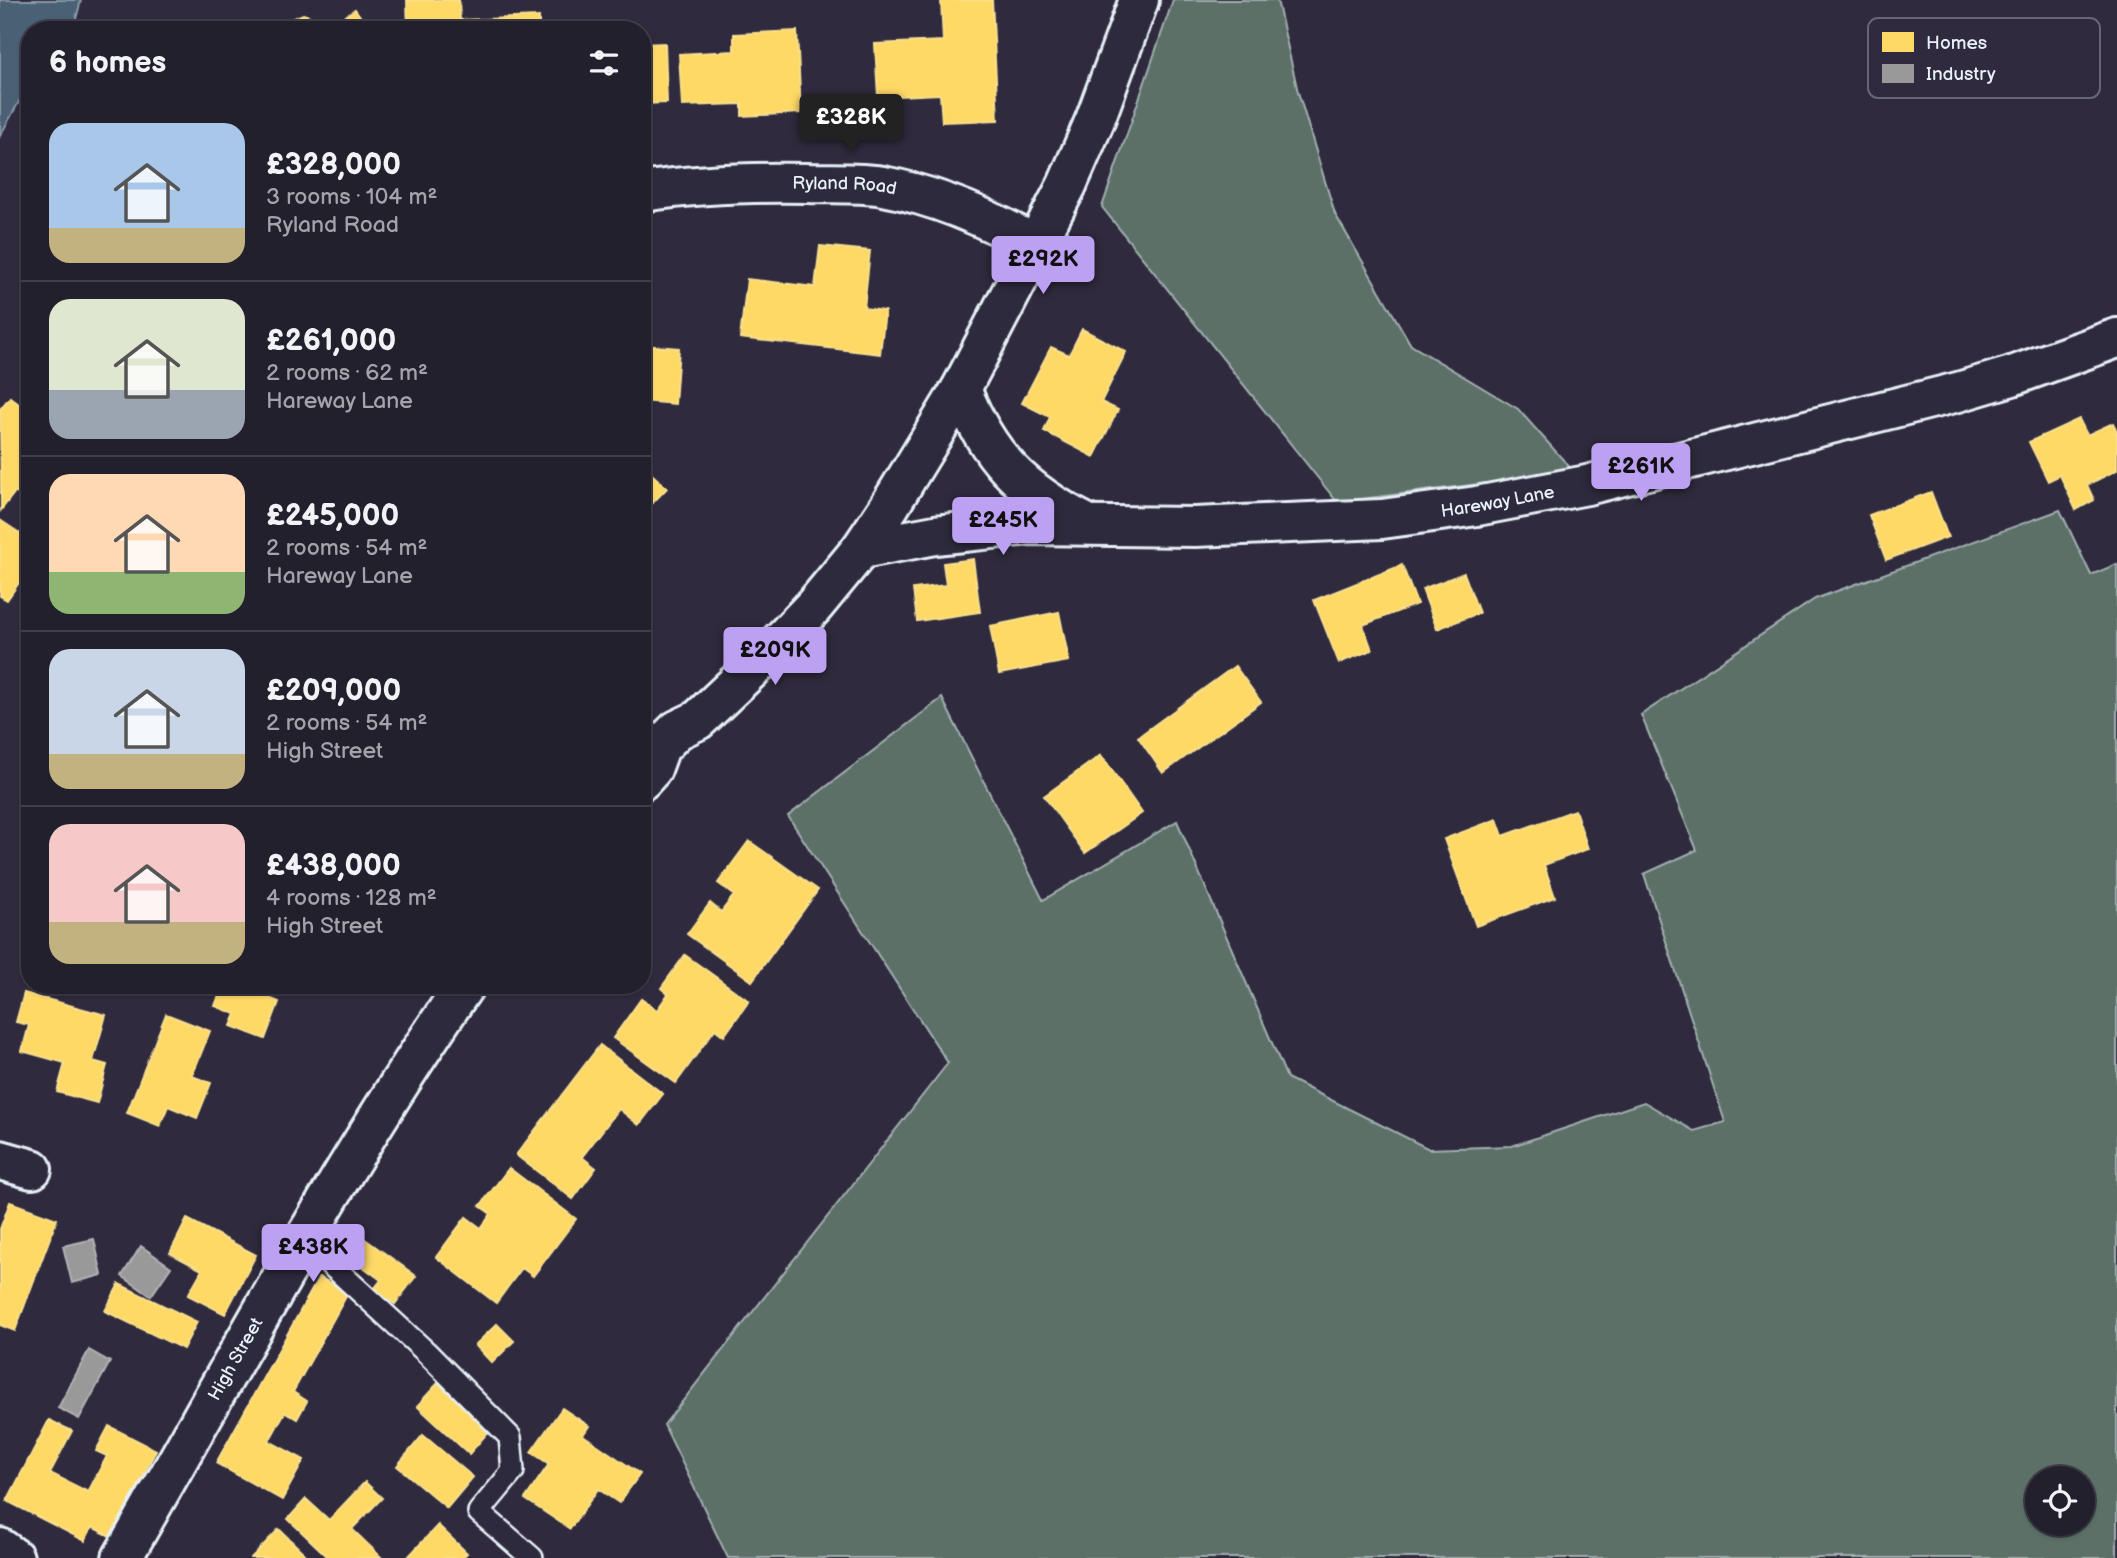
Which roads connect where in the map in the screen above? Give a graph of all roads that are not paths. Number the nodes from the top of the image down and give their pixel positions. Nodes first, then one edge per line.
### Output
1 (1139, 0) edge
2 (651, 191) edge
3 (1037, 246) junction
4 (2117, 338) edge
5 (961, 389) junction
6 (1088, 524) junction
7 (861, 549) junction
8 (651, 770) edge
9 (459, 994) edge
10 (304, 1240) junction
11 (0, 1548) edge
12 (14, 1558) edge
13 (122, 1558) edge
14 (532, 1558) edge

1 - 3 street
2 - 3 street, Ryland Road
3 - 5 street
4 - 6 street, Hareway Lane
5 - 6 street
5 - 7 street
6 - 7 street, Hareway Lane
7 - 8 street
9 - 10 street, High Street
10 - 13 street, High Street
10 - 14 lane
11 - 12 street

